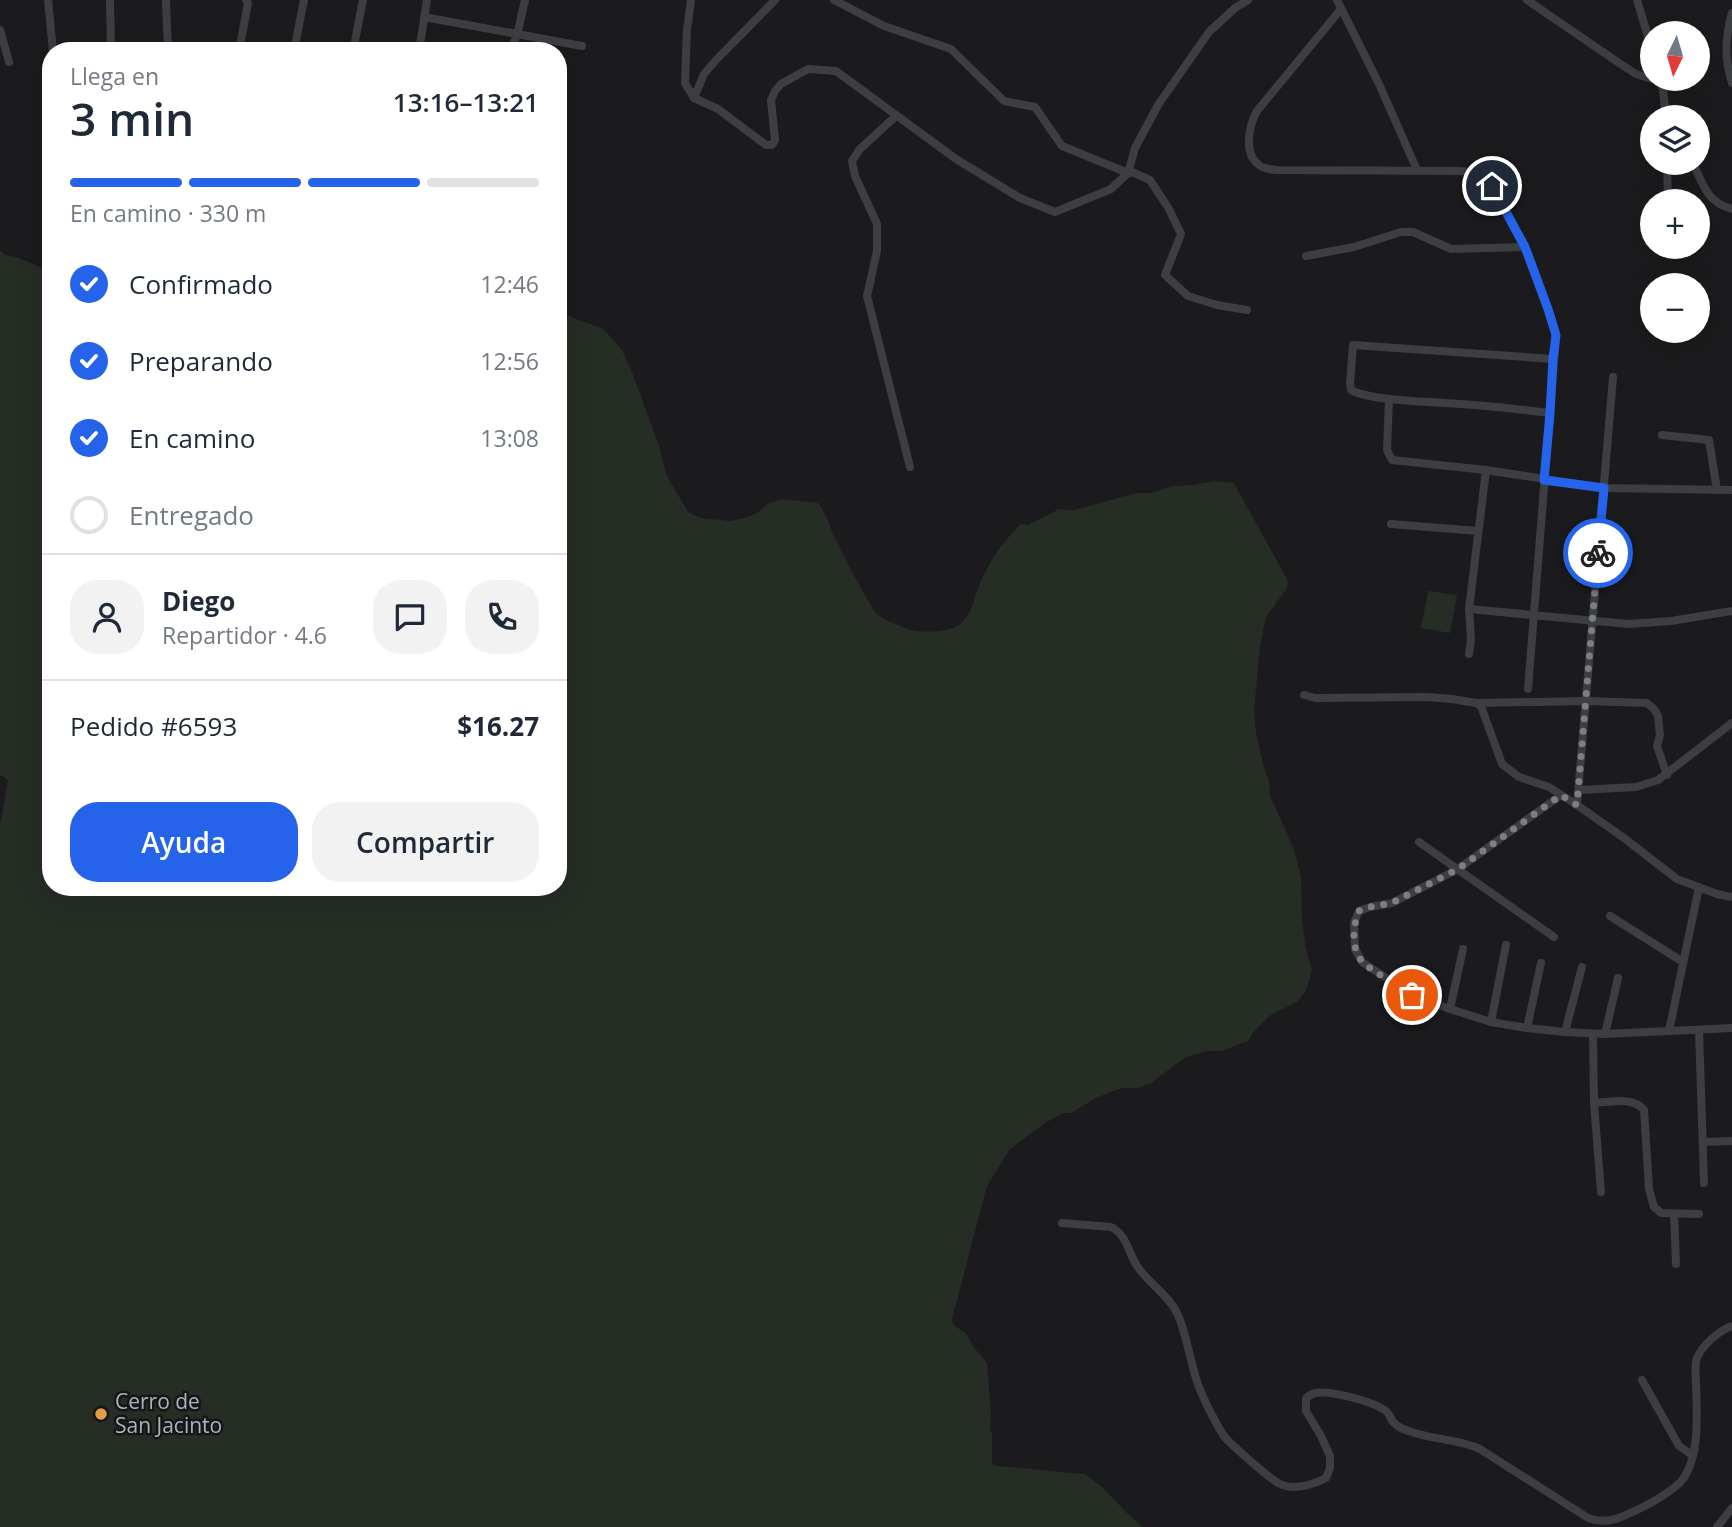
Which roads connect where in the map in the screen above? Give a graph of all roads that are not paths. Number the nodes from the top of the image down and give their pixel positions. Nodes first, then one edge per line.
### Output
1 (48, 0) edge
2 (110, 0) edge
3 (166, 0) edge
4 (246, 0) edge
5 (304, 0) edge
6 (363, 0) edge
7 (427, 0) edge
8 (526, 0) edge
9 (691, 0) edge
10 (775, 0) edge
11 (834, 0) edge
12 (1248, 0) edge
13 (1337, 0) edge
14 (1527, 0) edge
15 (1637, 0) edge
16 (1341, 9) junction
17 (1732, 13) edge
18 (424, 17) junction
19 (1643, 21) edge
20 (0, 30) edge
21 (517, 35) junction
22 (52, 42) edge
23 (111, 42) edge
24 (168, 42) edge
25 (241, 42) edge
26 (296, 42) edge
27 (355, 42) edge
28 (420, 42) edge
29 (514, 42) edge
30 (558, 42) edge
31 (567, 43) edge
32 (582, 46) dead end
33 (9, 62) dead end
34 (1640, 75) edge
35 (1732, 83) edge
36 (694, 98) junction
37 (896, 116) junction
38 (1417, 170) junction
39 (1128, 173) junction
40 (1698, 175) edge
41 (1732, 209) edge
42 (1525, 247) junction
43 (1306, 256) dead end
44 (1247, 310) dead end
45 (1553, 359) junction
46 (1613, 377) dead end
47 (1389, 398) junction
48 (1550, 413) junction
49 (1662, 435) dead end
50 (910, 467) dead end
51 (1486, 470) junction
52 (1544, 480) junction
53 (1604, 488) junction
54 (1717, 490) junction
55 (1732, 490) edge
56 (1391, 524) dead end
57 (1478, 531) junction
58 (1469, 609) junction
59 (1732, 611) edge
60 (1534, 614) junction
61 (1593, 620) junction
62 (1469, 654) dead end
63 (1528, 688) dead end
64 (1304, 695) dead end
65 (1586, 701) junction
66 (1476, 703) junction
67 (1732, 723) edge
68 (1667, 775) junction
69 (1579, 790) junction
70 (1561, 795) junction
71 (1577, 805) junction
72 (1419, 842) dead end
73 (1458, 869) junction
74 (1699, 887) junction
75 (1732, 897) edge
76 (1609, 916) dead end
77 (1554, 937) dead end
78 (1506, 944) dead end
79 (1463, 948) dead end
80 (1683, 962) junction
81 (1541, 963) dead end
82 (1582, 967) dead end
83 (1618, 978) dead end
84 (1450, 1009) junction
85 (1491, 1022) junction
86 (1527, 1028) junction
87 (1732, 1028) edge
88 (1699, 1030) junction
89 (1669, 1031) junction
90 (1565, 1032) junction
91 (1593, 1034) junction
92 (1605, 1034) junction
93 (1594, 1103) junction
94 (1732, 1141) edge
95 (1703, 1142) junction
96 (1704, 1184) dead end
97 (1601, 1192) dead end
98 (1699, 1213) dead end
99 (1674, 1214) junction
100 (1062, 1223) dead end
101 (1676, 1264) dead end
102 (1732, 1326) edge
103 (1642, 1380) dead end
104 (1692, 1455) junction
105 (1732, 1508) edge
106 (1717, 1527) edge

1 - 22 street
2 - 23 street
3 - 24 street
4 - 25 street
5 - 26 street
6 - 27 street
7 - 18 street
8 - 21 street
9 - 36 street
10 - 36 street
11 - 39 street
12 - 39 street
13 - 16 street
14 - 34 street
15 - 19 street
16 - 38 street
16 - 38 street
17 - 35 street
18 - 21 street
18 - 28 street
20 - 33 street
21 - 29 street
21 - 30 street
31 - 32 street
36 - 37 street
37 - 39 street
37 - 50 street
38 - 42 street
39 - 44 street
40 - 41 street
42 - 43 street
42 - 45 street
45 - 47 street
45 - 48 street
46 - 53 street
47 - 48 street
47 - 51 street
48 - 52 street
49 - 54 street
51 - 52 street
51 - 57 street
52 - 53 street
52 - 60 street
53 - 54 street
53 - 61 street
54 - 55 street
56 - 57 street
57 - 58 street
58 - 60 street
58 - 62 street
59 - 61 street
60 - 61 street
60 - 63 street
61 - 65 street
64 - 66 street
65 - 66 street
65 - 68 street
65 - 69 street
66 - 70 street
67 - 68 street
68 - 69 street
69 - 71 street
70 - 71 street
70 - 73 street
71 - 74 street
72 - 73 street
73 - 77 street
73 - 84 street
74 - 75 street
74 - 80 street
76 - 80 street
78 - 85 street
79 - 84 street
80 - 89 street
81 - 86 street
82 - 90 street
83 - 92 street
84 - 85 street
85 - 86 street
86 - 90 street
87 - 88 street
88 - 89 street
88 - 95 street
89 - 92 street
90 - 91 street
91 - 92 street
91 - 93 street
93 - 97 street
93 - 99 street
94 - 95 street
95 - 96 street
98 - 99 street
99 - 101 street
100 - 104 street
102 - 104 street
103 - 104 street
105 - 106 street

